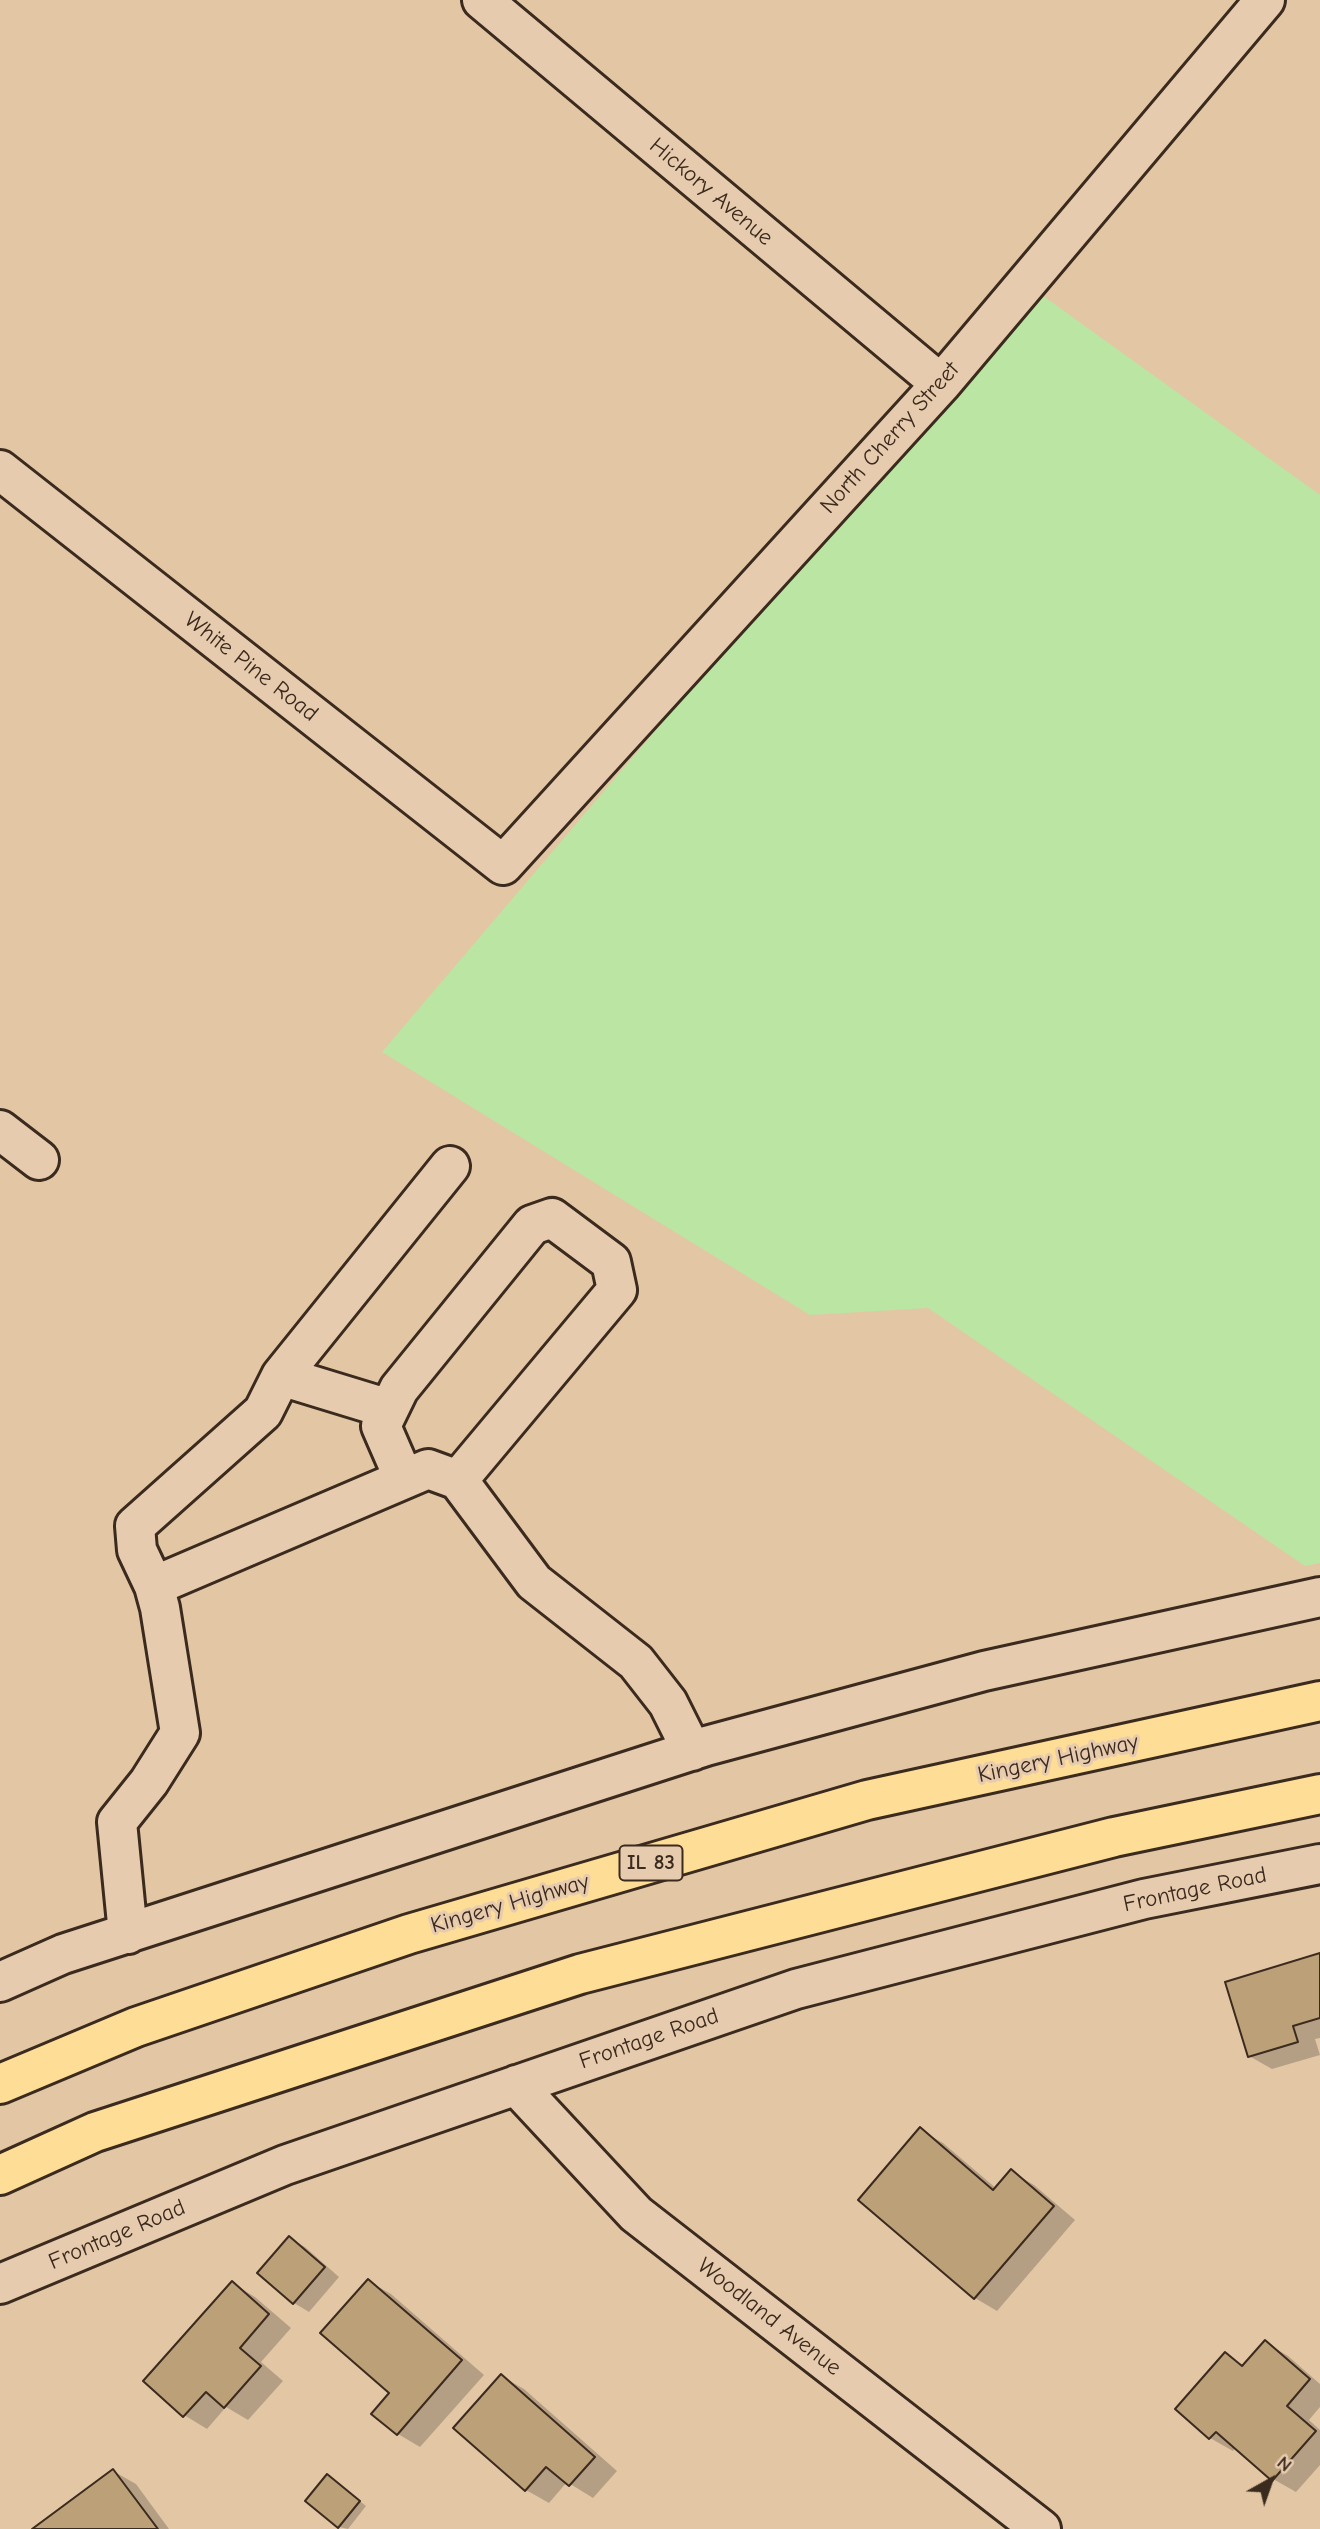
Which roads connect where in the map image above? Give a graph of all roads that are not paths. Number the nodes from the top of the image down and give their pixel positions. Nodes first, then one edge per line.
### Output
1 (482, 0) edge
2 (1265, 0) edge
3 (941, 384) junction
4 (0, 470) edge
5 (503, 865) joint
6 (0, 1130) edge
7 (39, 1160) dead end
8 (450, 1166) dead end
9 (281, 1376) junction
10 (389, 1409) junction
11 (404, 1479) junction
12 (457, 1479) junction
13 (154, 1586) junction
14 (1320, 1597) edge
15 (1320, 1701) edge
16 (692, 1751) junction
17 (1320, 1794) edge
18 (1320, 1864) edge
19 (128, 1934) junction
20 (0, 1982) edge
21 (0, 2084) edge
22 (516, 2085) junction
23 (0, 2175) edge
24 (0, 2284) edge
25 (1041, 2529) edge

1 - 3 street, Hickory Avenue
2 - 3 street, North Cherry Street
3 - 5 street, North Cherry Street
4 - 5 street, White Pine Road
6 - 7 street
8 - 9 street
9 - 10 street
9 - 13 street
10 - 11 street
10 - 12 street
11 - 12 street
11 - 13 street
12 - 16 street
13 - 19 street
14 - 16 street
15 - 21 highway, Kingery Highway / IL 83
16 - 19 street
17 - 23 highway
18 - 22 street, Frontage Road
19 - 20 street
22 - 24 street, Frontage Road
22 - 25 street, Woodland Avenue

